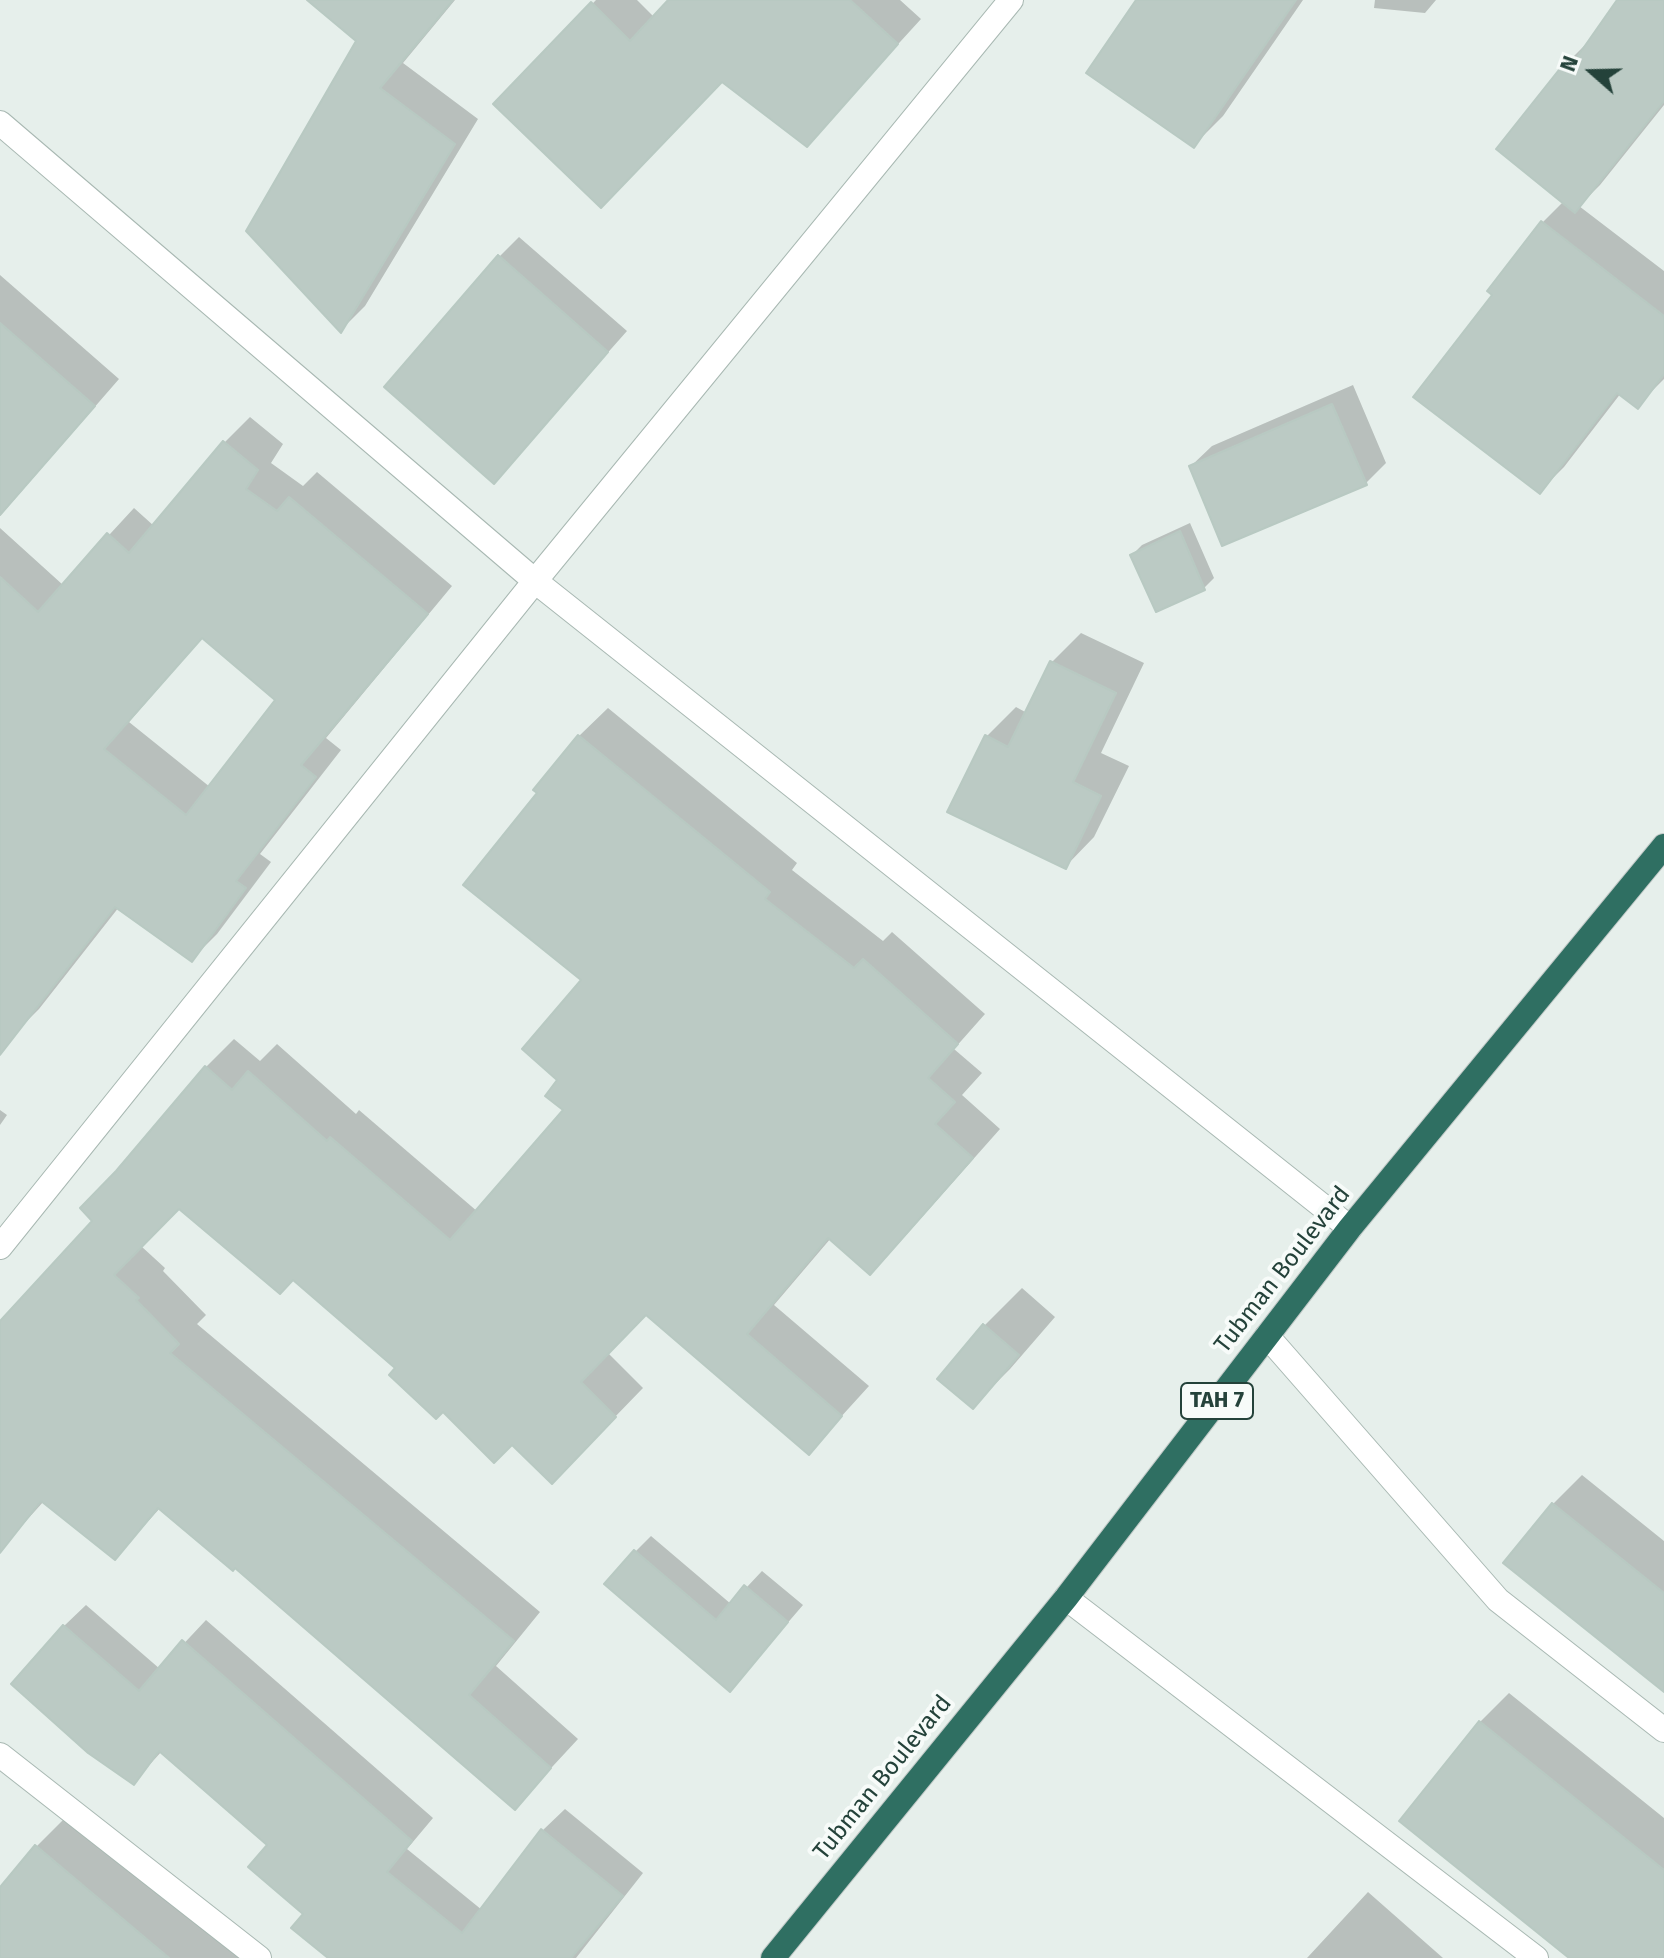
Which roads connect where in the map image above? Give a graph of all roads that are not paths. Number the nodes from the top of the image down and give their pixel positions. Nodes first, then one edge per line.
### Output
1 (1011, 0) edge
2 (0, 123) edge
3 (535, 581) junction
4 (1664, 846) edge
5 (1350, 1228) junction
6 (0, 1247) edge
7 (1267, 1336) junction
8 (1066, 1598) junction
9 (1664, 1730) edge
10 (0, 1755) edge
11 (259, 1958) edge
12 (773, 1958) edge
13 (1536, 1958) edge

1 - 3 street
2 - 3 street
3 - 5 street
3 - 6 street
4 - 5 highway, Tubman Boulevard / TAH 7
5 - 7 highway, Tubman Boulevard / TAH 7
7 - 8 highway, Tubman Boulevard / TAH 7
7 - 9 street
8 - 12 highway, Tubman Boulevard / TAH 7
8 - 13 street
10 - 11 street

